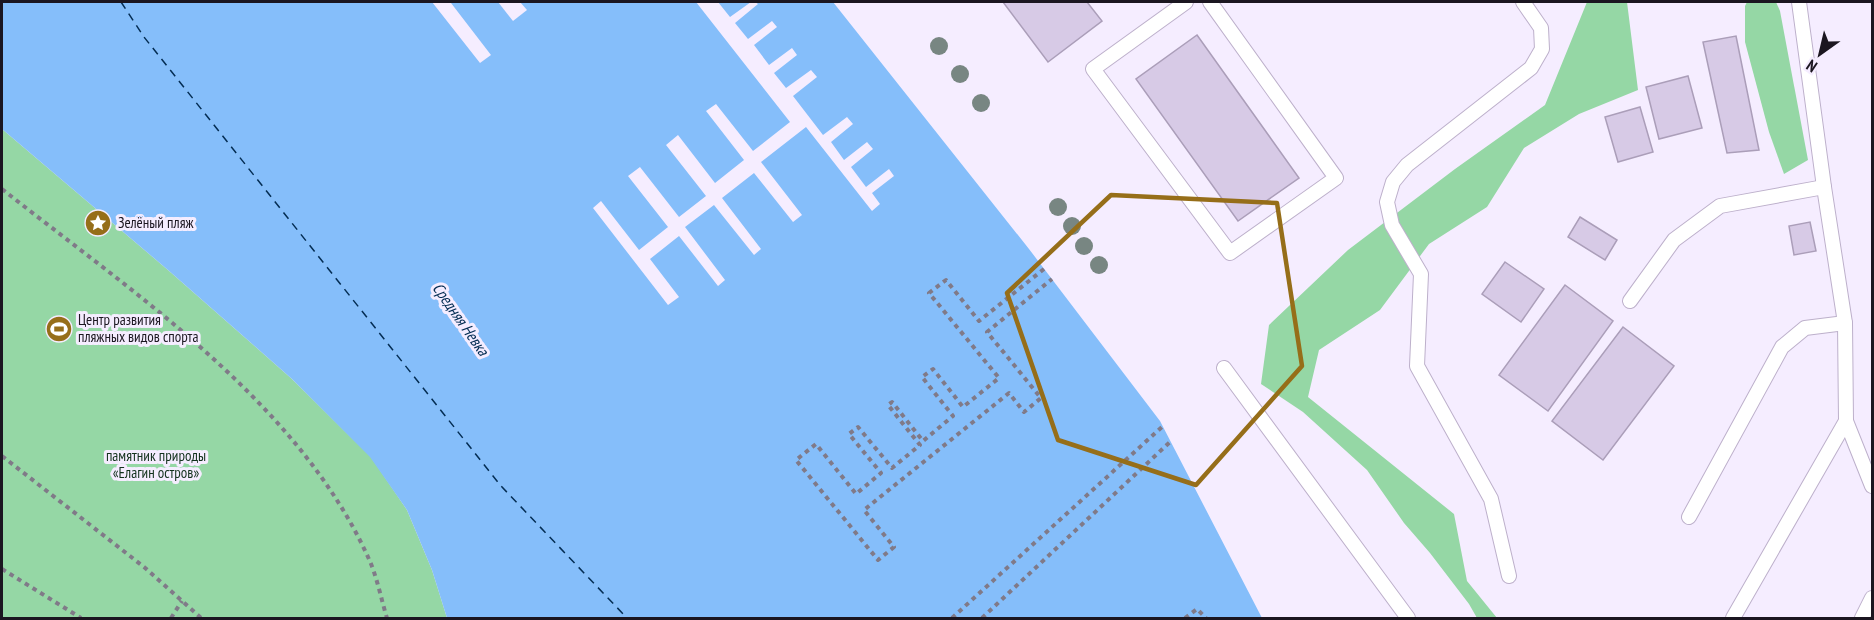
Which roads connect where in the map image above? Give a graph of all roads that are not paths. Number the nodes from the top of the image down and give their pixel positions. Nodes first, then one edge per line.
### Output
1 (1186, 2) edge
2 (1210, 2) edge
3 (1523, 2) edge
4 (1798, 2) edge
5 (1824, 187) junction
6 (1630, 301) dead end
7 (1845, 323) junction
8 (1224, 368) dead end
9 (1846, 421) junction
10 (1872, 486) edge
11 (1689, 517) dead end
12 (1509, 576) dead end
13 (1872, 598) edge
14 (1408, 618) edge
15 (1733, 618) edge
16 (1863, 618) edge

1 - 2 lane
3 - 12 lane
4 - 5 lane
5 - 6 lane
5 - 7 lane
7 - 9 lane
7 - 11 lane
8 - 14 lane
9 - 10 lane
9 - 15 lane
13 - 16 lane

